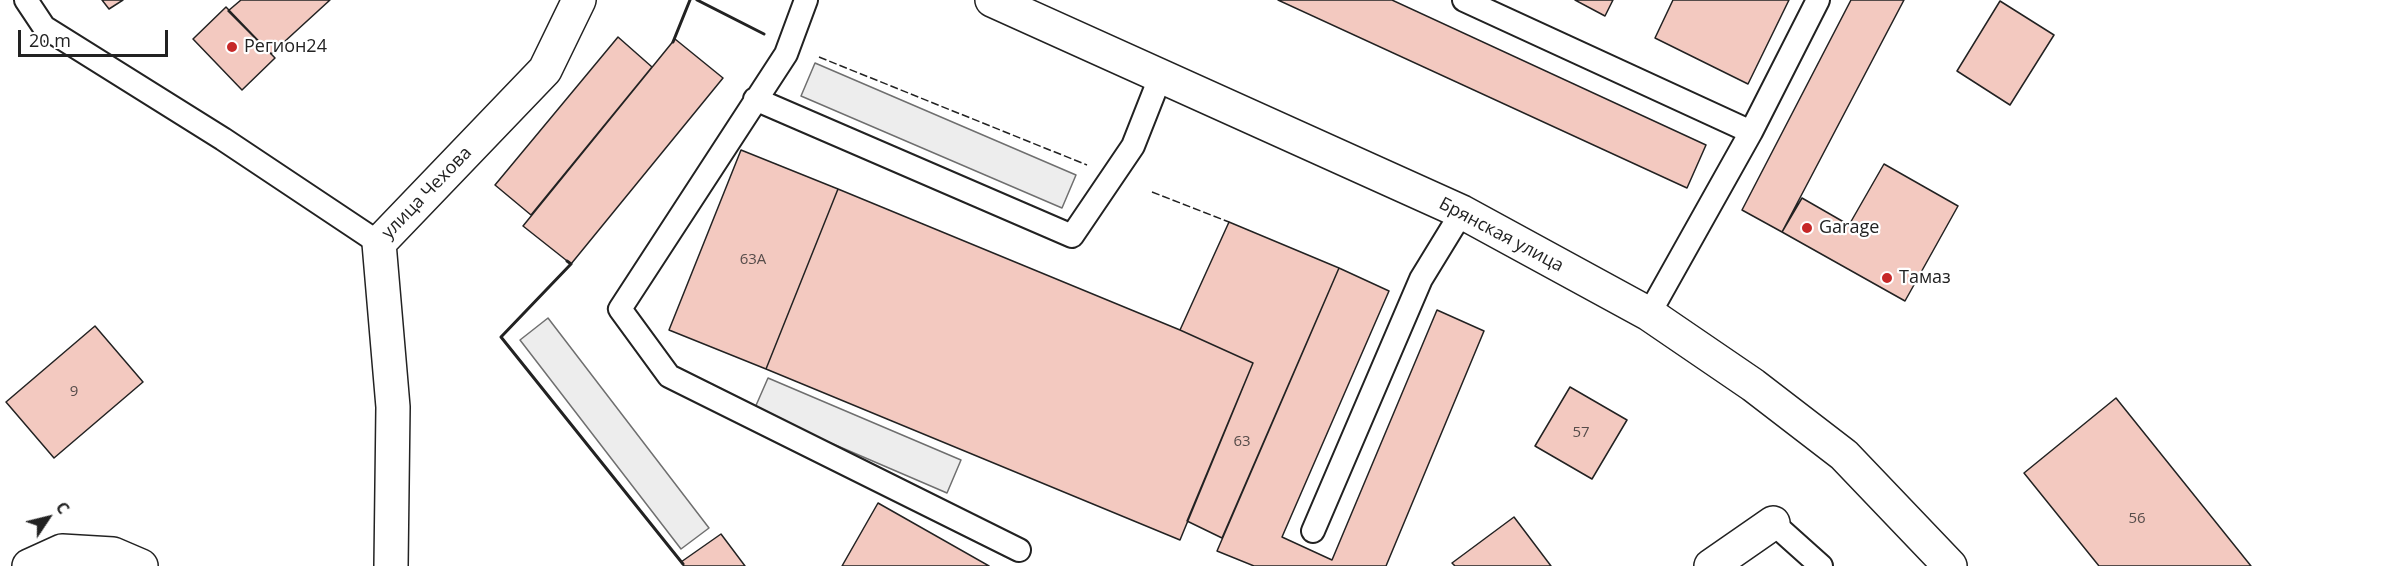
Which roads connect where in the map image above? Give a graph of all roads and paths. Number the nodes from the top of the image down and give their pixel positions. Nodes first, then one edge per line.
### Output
1 (26, 0) edge
2 (579, 0) edge
3 (806, 0) edge
4 (992, 0) edge
5 (1464, 0) edge
6 (1818, 0) edge
7 (1161, 75) junction
8 (755, 99) junction
9 (1751, 132) junction
10 (1462, 212) junction
11 (379, 243) junction
12 (1649, 314) junction
13 (1773, 523) joint
14 (1313, 531) dead end
15 (1019, 550) dead end
16 (29, 566) edge
17 (141, 566) edge
18 (391, 566) edge
19 (1711, 566) edge
20 (1821, 566) edge
21 (1950, 566) edge

1 - 11 lane
2 - 11 main road, улица Чехова
3 - 8 lane
4 - 7 main road, Брянская улица
5 - 9 lane
6 - 9 lane
7 - 8 lane
7 - 10 main road, Брянская улица
8 - 15 lane
9 - 12 lane
10 - 12 main road, Брянская улица
10 - 14 lane
11 - 18 main road, улица Чехова
12 - 21 main road, Брянская улица
13 - 19 main road
13 - 20 lane
16 - 17 main road

